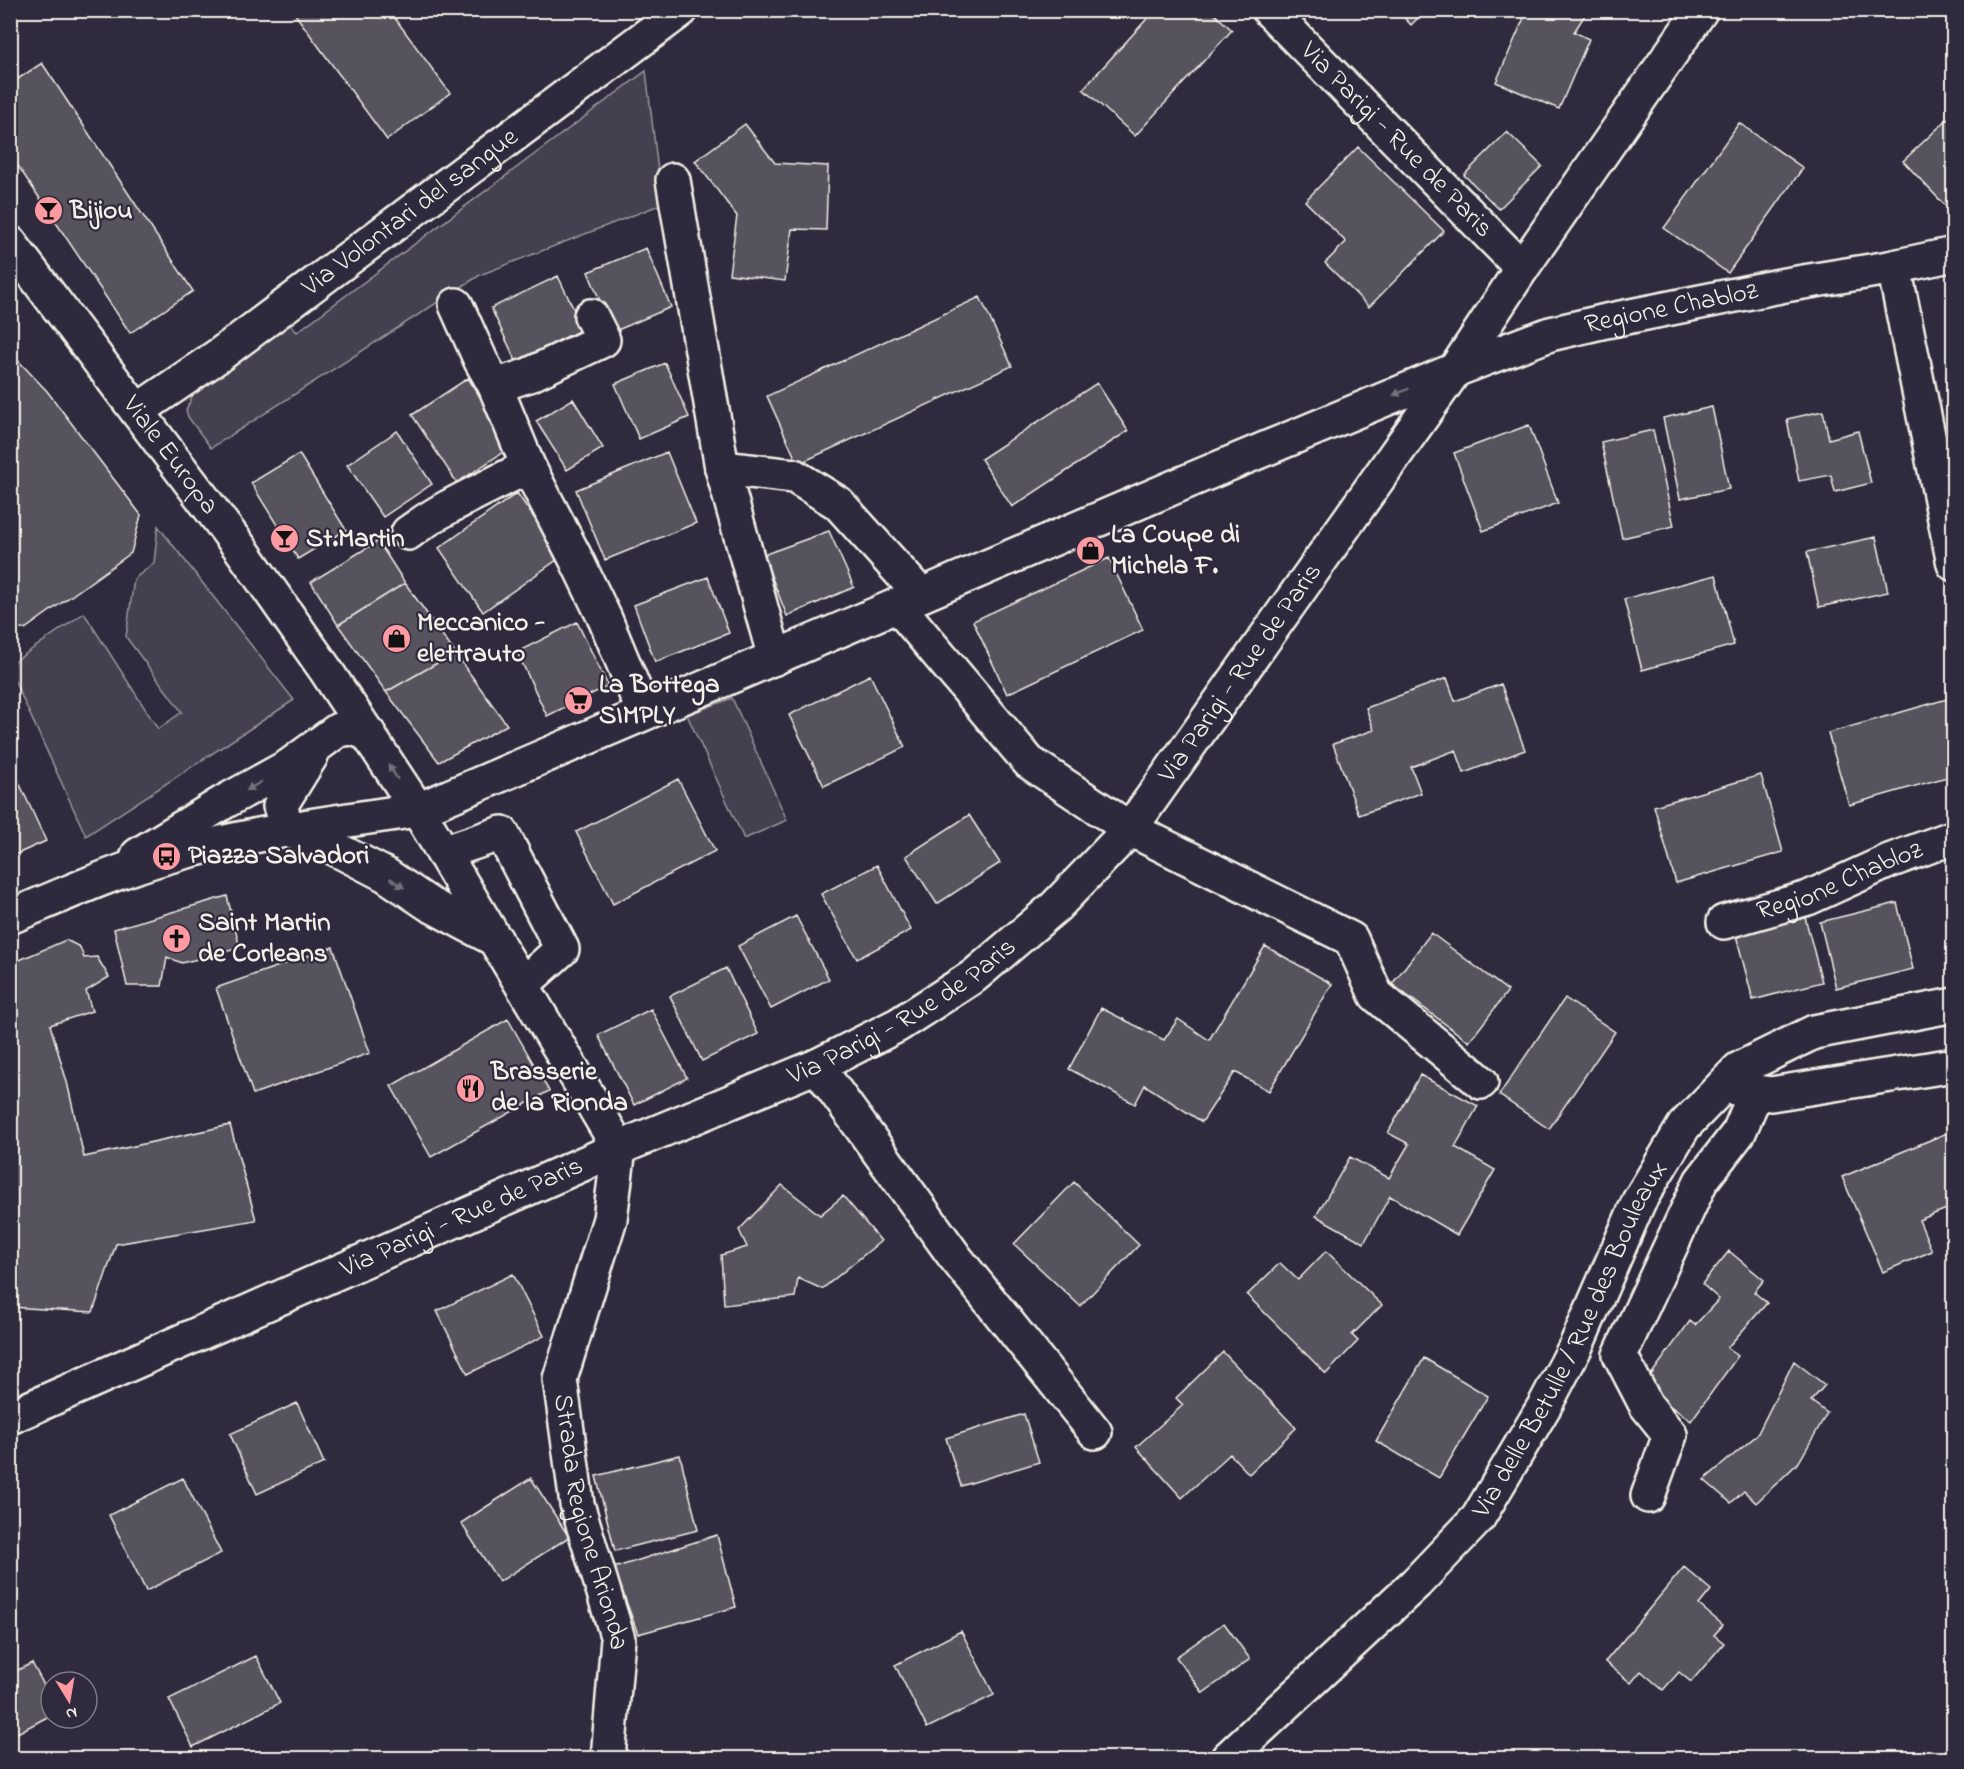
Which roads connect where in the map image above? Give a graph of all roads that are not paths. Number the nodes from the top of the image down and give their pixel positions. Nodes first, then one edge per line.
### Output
1 (681, 10) edge
2 (1269, 10) edge
3 (1701, 10) edge
4 (673, 180) dead end
5 (10, 243) edge
6 (1953, 254) edge
7 (1894, 267) junction
8 (1522, 268) junction
9 (456, 305) dead end
10 (591, 316) dead end
11 (1455, 370) junction
12 (495, 386) junction
13 (137, 411) junction
14 (722, 468) junction
15 (543, 478) junction
16 (408, 533) dead end
17 (1953, 564) edge
18 (909, 600) junction
19 (775, 658) junction
20 (326, 669) junction
21 (644, 713) junction
22 (369, 734) junction
23 (320, 742) junction
24 (418, 810) junction
25 (1130, 829) junction
26 (288, 830) junction
27 (1953, 837) edge
28 (443, 853) junction
29 (104, 878) junction
30 (10, 917) edge
31 (1724, 922) dead end
32 (496, 940) junction
33 (523, 984) junction
34 (1953, 1005) edge
35 (1953, 1065) edge
36 (817, 1066) junction
37 (1481, 1082) dead end
38 (1723, 1086) junction
39 (1756, 1092) junction
40 (619, 1148) junction
41 (10, 1417) edge
42 (1095, 1432) dead end
43 (1648, 1496) dead end
44 (608, 1758) edge
45 (1228, 1758) edge

1 - 13 street, Via Volontari del sangue
2 - 8 street, Via Parigi - Rue de Paris
3 - 8 street, Via Parigi - Rue de Paris
4 - 14 street
5 - 13 street, Viale Europa
6 - 7 street, Regione Chabloz
7 - 11 street, Regione Chabloz
7 - 17 street
8 - 11 street, Via Parigi - Rue de Paris
9 - 12 street
10 - 12 street
11 -> 18 street, Regione Chabloz
11 - 25 street, Via Parigi - Rue de Paris
12 - 15 street
13 - 20 street, Viale Europa
14 - 18 street
14 - 19 street
15 - 16 street
15 - 21 street
18 - 19 street, Regione Chabloz
18 - 25 street
19 - 21 street, Regione Chabloz
20 - 22 street
20 - 23 street
21 - 24 street, Regione Chabloz
22 - 23 street
24 -> 22 street
23 - 26 street
23 -> 29 street
24 - 26 street
24 - 28 street
25 - 36 street, Via Parigi - Rue de Paris
25 - 37 street
26 - 29 street
26 -> 32 street
27 - 31 street, Regione Chabloz
28 - 32 street
28 - 33 street
29 - 30 street
32 - 33 street
33 - 40 street
34 - 38 street, Via delle Betulle / Rue des Bouleaux
35 - 39 street
36 - 40 street, Via Parigi - Rue de Paris
36 - 42 street
38 - 39 street
38 - 45 street, Via delle Betulle / Rue des Bouleaux
39 - 43 street
40 - 41 street, Via Parigi - Rue de Paris
40 - 44 street, Strada Regione Arionda

